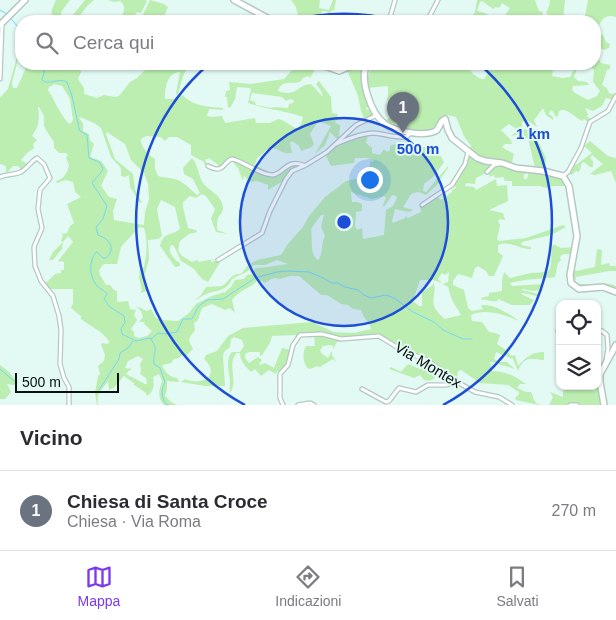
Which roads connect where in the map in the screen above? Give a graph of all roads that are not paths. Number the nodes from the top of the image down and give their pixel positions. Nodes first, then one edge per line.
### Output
1 (25, 0) edge
2 (234, 0) edge
3 (395, 0) edge
4 (438, 0) edge
5 (262, 15) edge
6 (391, 15) edge
7 (429, 15) edge
8 (1, 24) edge
9 (364, 70) edge
10 (0, 79) edge
11 (616, 96) edge
12 (615, 104) edge
13 (377, 115) junction
14 (409, 132) junction
15 (334, 146) junction
16 (468, 152) junction
17 (309, 163) junction
18 (504, 164) junction
19 (208, 166) dead end
20 (487, 172) dead end
21 (563, 176) junction
22 (0, 178) edge
23 (422, 205) dead end
24 (218, 260) dead end
25 (616, 292) edge
26 (601, 331) edge
27 (616, 345) edge
28 (606, 361) junction
29 (459, 383) junction
30 (362, 389) dead end
31 (69, 405) edge
32 (283, 405) edge
33 (298, 405) edge
34 (314, 405) edge
35 (512, 405) edge
36 (570, 405) edge
37 (577, 405) edge
38 (604, 405) edge

1 - 8 main road
2 - 5 main road
3 - 6 street
4 - 7 street
8 - 10 street
9 - 13 main road
11 - 12 street
12 - 21 street
13 - 14 main road
13 - 15 street
14 - 15 street
14 - 16 main road
15 - 17 street
16 - 18 main road
16 - 23 street
17 - 19 street
17 - 24 street
18 - 20 street
18 - 21 main road
21 - 25 main road
22 - 31 street
26 - 28 street
27 - 28 main road
28 - 38 main road
29 - 30 street
29 - 32 street, Via Montex
29 - 35 street, Via Montex
33 - 34 street
36 - 37 street

